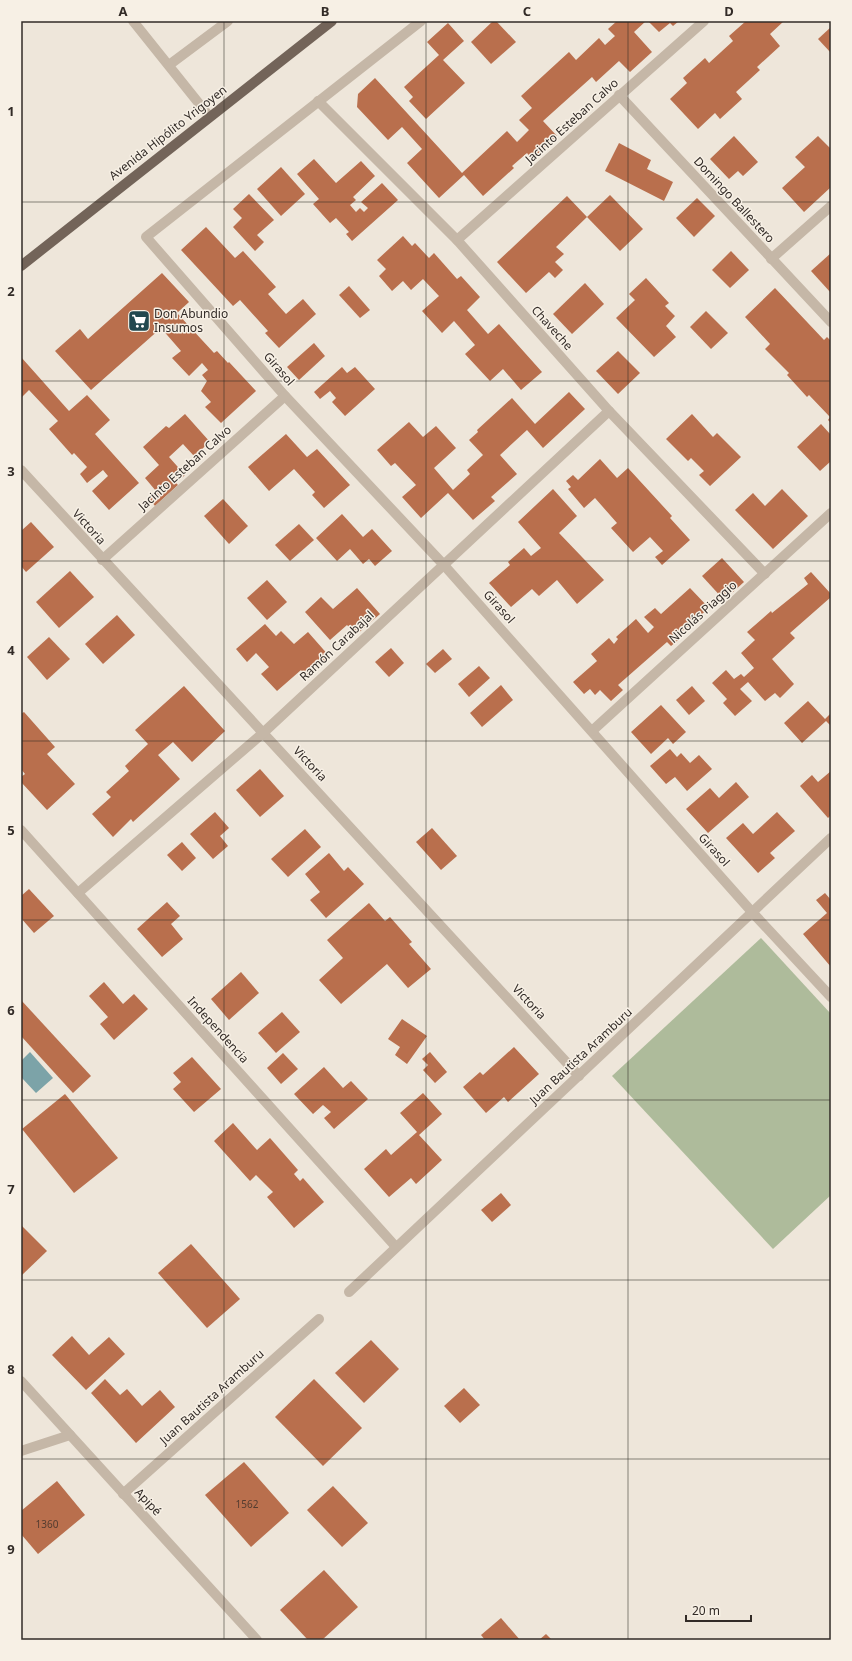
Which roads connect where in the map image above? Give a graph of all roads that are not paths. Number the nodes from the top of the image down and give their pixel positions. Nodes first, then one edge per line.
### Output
1 (133, 21) edge
2 (228, 21) edge
3 (332, 21) edge
4 (421, 21) edge
5 (704, 21) edge
6 (169, 65) junction
7 (619, 95) junction
8 (318, 101) junction
9 (209, 116) junction
10 (831, 206) edge
11 (457, 240) junction
12 (771, 259) junction
13 (21, 266) edge
14 (831, 322) edge
15 (285, 396) junction
16 (609, 411) junction
17 (21, 470) edge
18 (831, 513) edge
19 (102, 560) junction
20 (443, 564) junction
21 (765, 574) junction
22 (592, 731) junction
23 (263, 733) junction
24 (21, 830) edge
25 (831, 838) edge
26 (78, 893) junction
27 (752, 912) junction
28 (831, 997) edge
29 (579, 1076) junction
30 (396, 1247) junction
31 (349, 1292) dead end
32 (319, 1319) dead end
33 (21, 1381) edge
34 (70, 1436) junction
35 (21, 1451) edge
36 (123, 1494) junction
37 (257, 1640) edge

1 - 6 street
2 - 6 street
3 - 9 main road, Avenida Hipólito Yrigoyen
4 - 8 street
5 - 7 street, Jacinto Esteban Calvo
6 - 9 street
7 - 11 street, Jacinto Esteban Calvo
7 - 12 street, Domingo Ballestero
8 - 11 street, Chaveche
8 - 15 street, Girasol
9 - 13 main road, Avenida Hipólito Yrigoyen
10 - 12 street
11 - 16 street, Chaveche
12 - 14 street, Domingo Ballestero
15 - 19 street, Jacinto Esteban Calvo
15 - 20 street, Girasol
16 - 20 street, Ramón Carabajal
16 - 21 street, Chaveche
17 - 19 street, Victoria
18 - 21 street, Nicolás Piaggio
19 - 23 street, Victoria
20 - 22 street, Girasol
20 - 23 street, Ramón Carabajal
21 - 22 street, Nicolás Piaggio
22 - 27 street, Girasol
23 - 26 street, Ramón Carabajal
23 - 29 street, Victoria
24 - 26 street, Independencia
25 - 27 street, Juan Bautista Aramburu
26 - 30 street, Independencia
27 - 28 street, Girasol
27 - 29 street, Juan Bautista Aramburu
29 - 30 street, Juan Bautista Aramburu
30 - 31 street, Juan Bautista Aramburu
32 - 36 street, Juan Bautista Aramburu
33 - 34 street, Apipé
34 - 35 street
34 - 36 street, Apipé
36 - 37 street, Apipé

